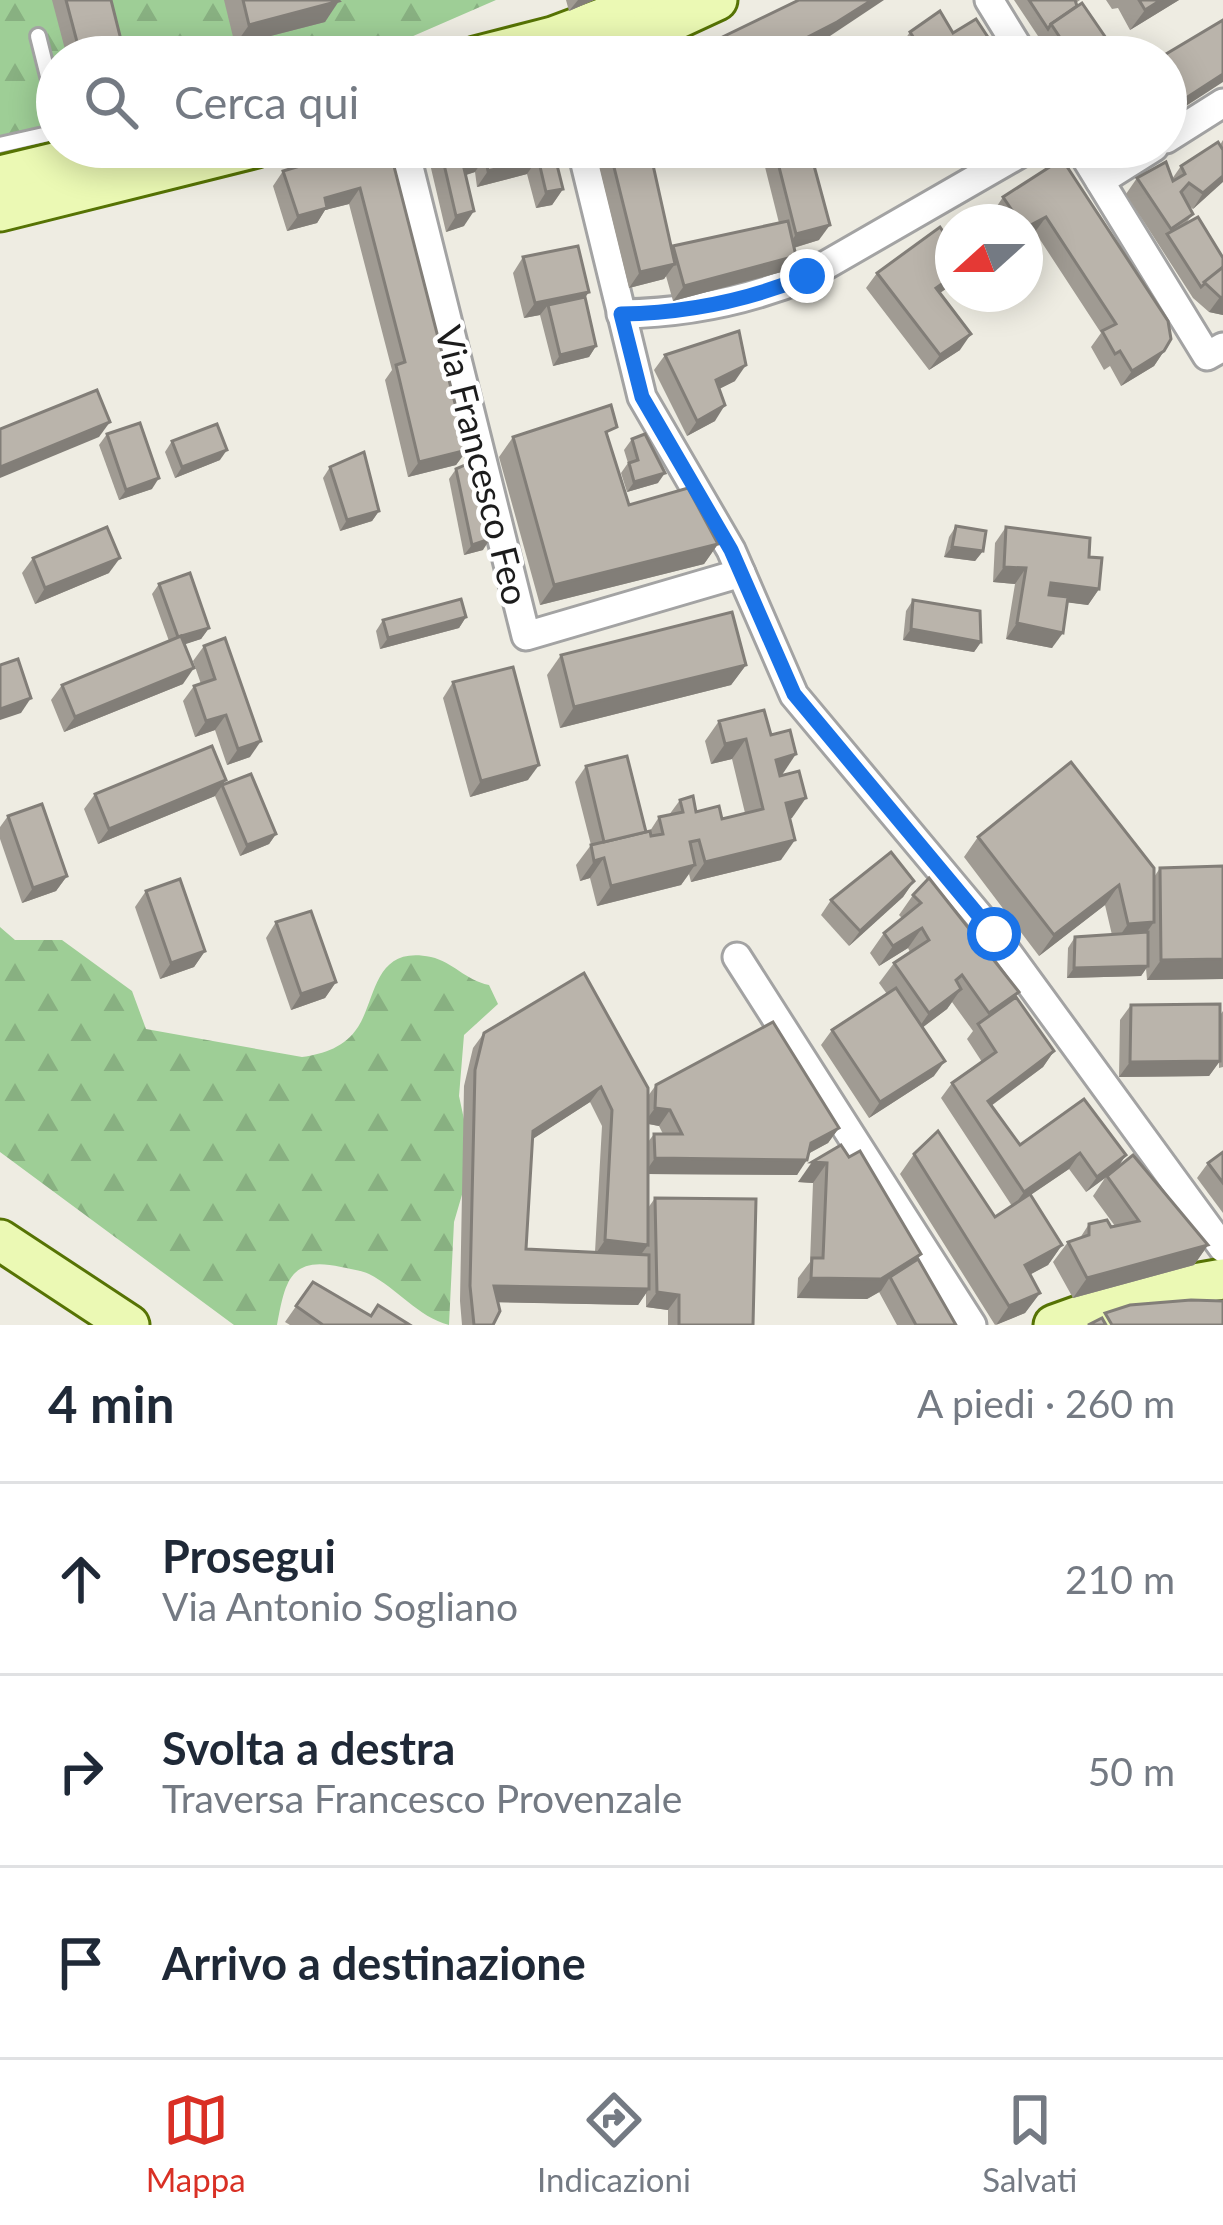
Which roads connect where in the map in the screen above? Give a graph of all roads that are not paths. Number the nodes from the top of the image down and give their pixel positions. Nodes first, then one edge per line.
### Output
1 (652, 0) edge
2 (717, 0) edge
3 (989, 0) edge
4 (578, 36) edge
5 (639, 36) edge
6 (1011, 36) edge
7 (1223, 103) edge
8 (1187, 126) edge
9 (36, 137) edge
10 (0, 145) edge
11 (36, 167) edge
12 (173, 168) edge
13 (409, 168) edge
14 (586, 168) edge
15 (995, 168) edge
16 (1092, 168) edge
17 (1121, 168) edge
18 (0, 176) edge
19 (1100, 181) junction
20 (0, 211) edge
21 (621, 314) junction
22 (1223, 347) edge
23 (741, 573) junction
24 (737, 957) dead end
25 (0, 1240) edge
26 (1223, 1248) edge
27 (1223, 1279) edge
28 (129, 1325) edge
29 (972, 1325) edge
30 (1054, 1325) edge

1 - 4 main road
2 - 5 main road
3 - 6 street
7 - 8 street
9 - 10 lane
11 - 18 main road
12 - 20 main road
13 - 23 street, Via Francesco Feo
14 - 21 street
15 - 21 street
16 - 19 street
17 - 19 street
19 - 22 street
21 - 23 street
23 - 26 street
24 - 29 street
25 - 28 main road
27 - 30 main road

